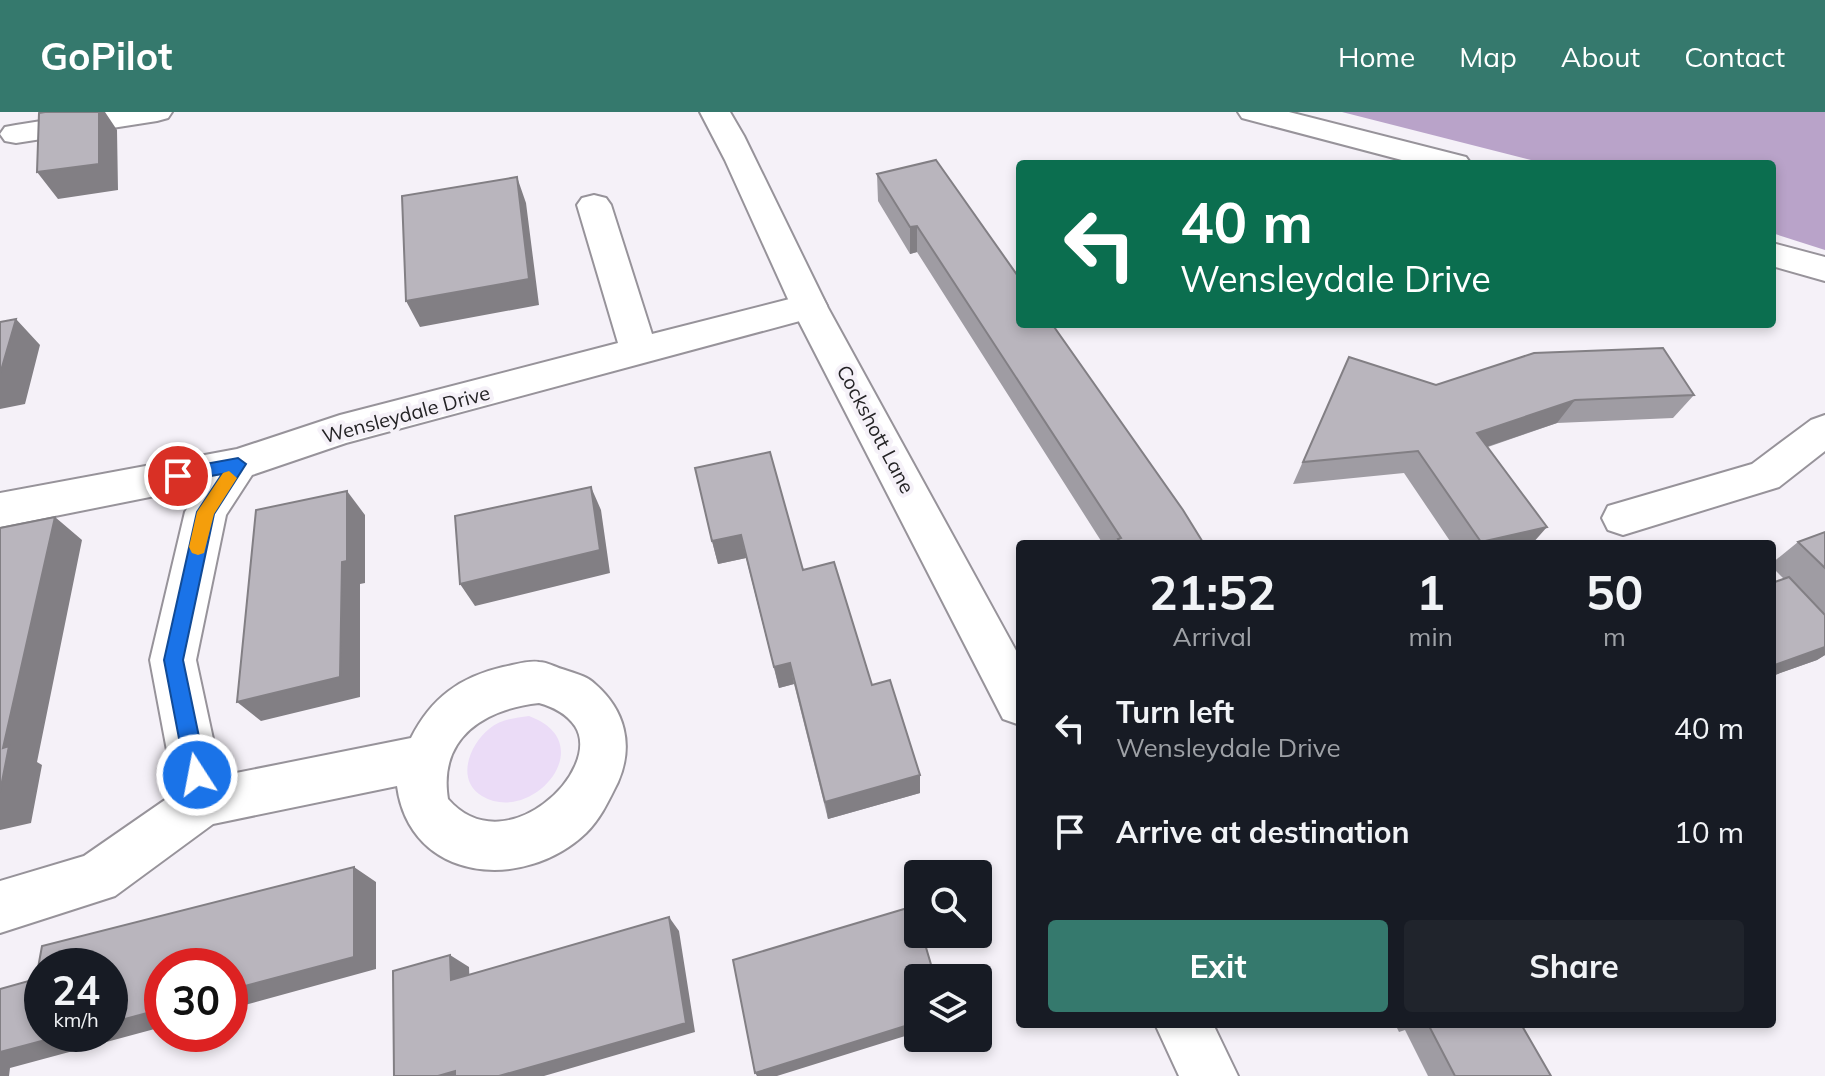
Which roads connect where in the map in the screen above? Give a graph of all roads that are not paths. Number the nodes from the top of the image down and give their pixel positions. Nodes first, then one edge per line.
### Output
1 (157, 112) edge
2 (715, 112) edge
3 (1253, 112) edge
4 (16, 134) dead end
5 (1439, 160) edge
6 (594, 205) dead end
7 (1776, 255) edge
8 (1825, 269) edge
9 (809, 306) junction
10 (639, 352) junction
11 (1825, 430) edge
12 (238, 464) junction
13 (0, 510) edge
14 (1623, 518) dead end
15 (1016, 696) edge
16 (425, 758) dead end
17 (202, 803) junction
18 (0, 907) edge
19 (1185, 1028) edge
20 (1209, 1076) edge

1 - 4 street
2 - 9 street, Cockshott Lane
3 - 5 street
6 - 10 street
7 - 8 street
9 - 10 street, Wensleydale Drive
9 - 15 street, Cockshott Lane
10 - 12 street, Wensleydale Drive
11 - 14 street
12 - 13 street, Wensleydale Drive
12 - 17 street
16 - 17 street
17 - 18 street
19 - 20 street

